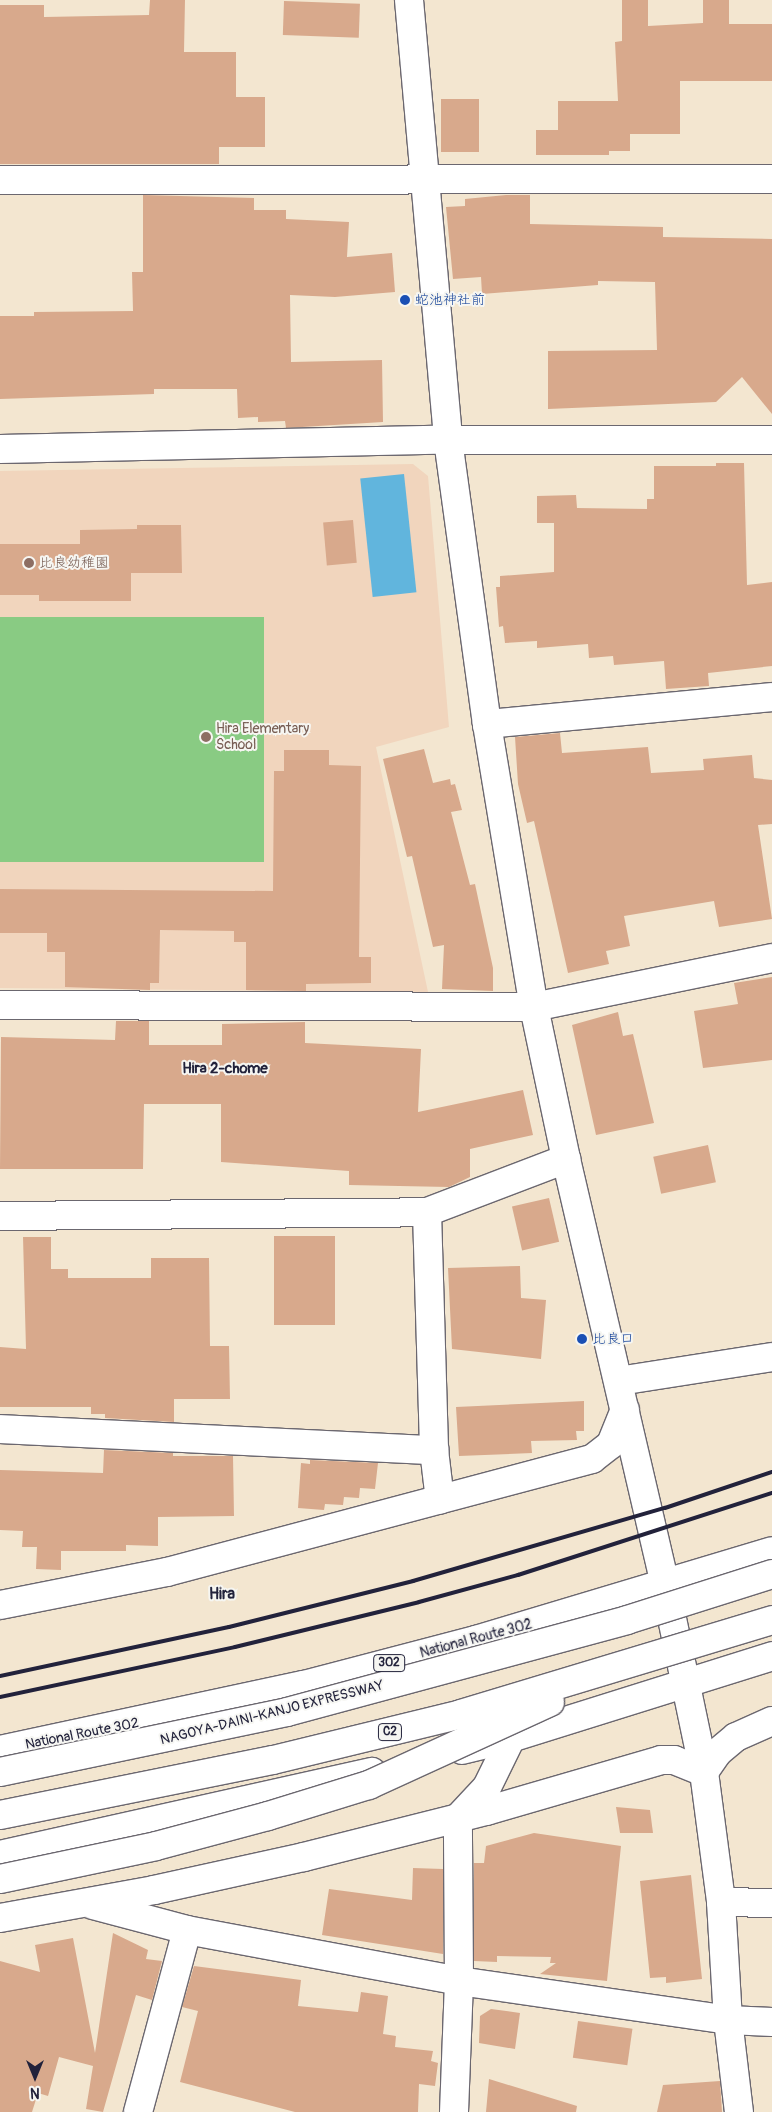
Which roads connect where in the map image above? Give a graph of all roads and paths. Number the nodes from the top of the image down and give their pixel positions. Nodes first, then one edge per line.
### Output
1 (409, 0) edge
2 (772, 179) edge
3 (0, 180) edge
4 (427, 180) junction
5 (448, 440) junction
6 (772, 440) edge
7 (0, 449) edge
8 (772, 697) edge
9 (487, 724) junction
10 (772, 958) edge
11 (0, 1005) edge
12 (534, 1007) junction
13 (566, 1159) junction
14 (427, 1212) junction
15 (0, 1216) edge
16 (772, 1357) edge
17 (619, 1382) junction
18 (625, 1410) junction
19 (0, 1429) edge
20 (434, 1450) junction
21 (440, 1500) junction
22 (772, 1551) edge
23 (772, 1574) edge
24 (665, 1585) junction
25 (0, 1605) edge
26 (772, 1620) edge
27 (772, 1656) edge
28 (625, 1666) junction
29 (687, 1685) junction
30 (772, 1721) edge
31 (511, 1738) junction
32 (0, 1750) edge
33 (0, 1772) edge
34 (704, 1772) junction
35 (0, 1816) edge
36 (458, 1818) junction
37 (0, 1855) edge
38 (0, 1879) edge
39 (721, 1902) junction
40 (772, 1903) edge
41 (87, 1904) junction
42 (0, 1918) edge
43 (187, 1930) junction
44 (458, 1981) junction
45 (728, 2020) junction
46 (772, 2022) edge
47 (138, 2112) edge
48 (454, 2112) edge
49 (739, 2112) edge

1 - 4 main road
2 - 4 main road
3 - 4 main road
4 - 5 main road
5 - 6 main road
5 - 7 main road
5 - 9 main road
8 - 9 main road
9 - 12 main road
10 - 12 main road
11 - 12 main road
12 - 13 main road
13 - 14 main road
13 - 17 main road
14 - 15 main road
14 - 20 main road
16 - 17 main road
17 - 18 main road
18 - 21 main road
18 - 24 main road
19 - 20 main road
20 - 21 main road
21 - 25 main road
22 - 24 main road, National Route 302 / 302
23 - 33 main road, NAGOYA-DAINI-KANJO EXPRESSWAY, bridge
24 - 29 main road
24 - 32 main road, National Route 302 / 302
26 - 28 main road, C2, bridge
27 - 29 main road
28 - 35 main road, C2, bridge
28 - 38 main road, bridge
29 - 31 main road
29 - 34 main road
30 - 34 main road
31 - 36 main road
31 - 37 main road
34 - 36 main road
34 - 39 main road
36 - 41 main road
36 - 44 main road
39 - 40 main road
39 - 45 main road
41 - 42 main road
41 - 43 main road
43 - 44 main road
43 - 47 main road
44 - 45 main road
44 - 48 main road
45 - 46 main road
45 - 49 main road

